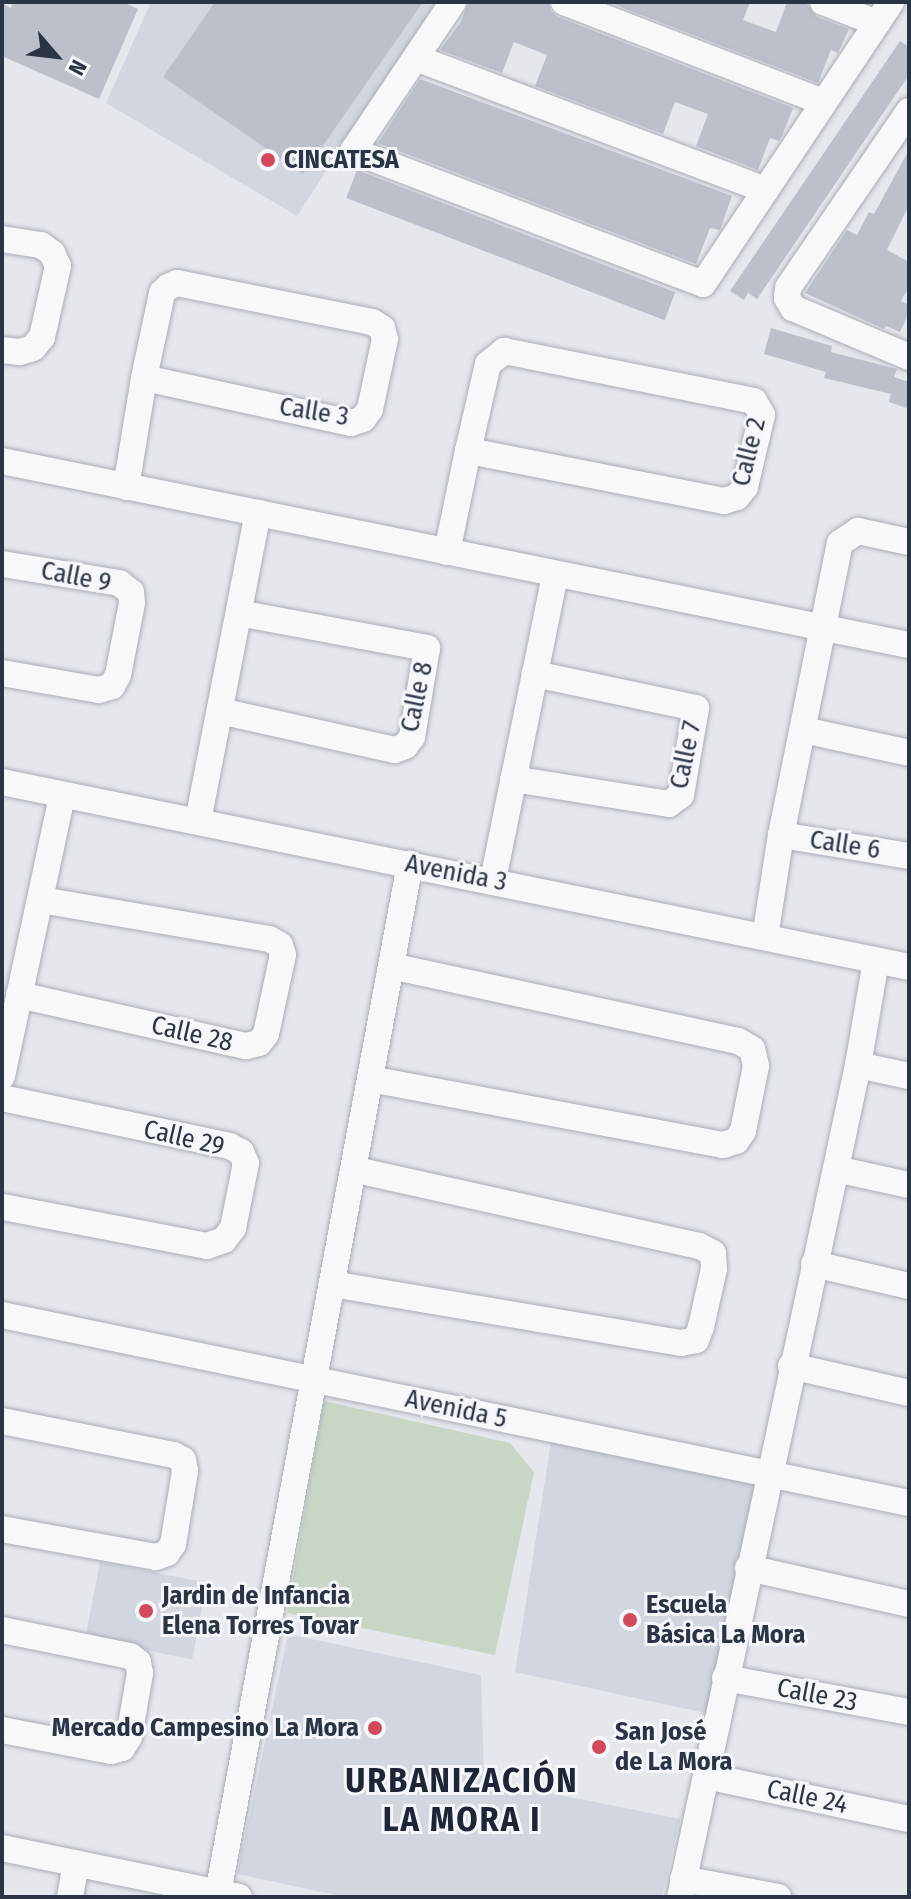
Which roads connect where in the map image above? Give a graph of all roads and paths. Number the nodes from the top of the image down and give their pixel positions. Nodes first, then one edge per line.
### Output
1 (453, 2) edge
2 (564, 2) edge
3 (823, 2) edge
4 (884, 12) edge
5 (416, 58) junction
6 (823, 102) junction
7 (909, 111) edge
8 (766, 190) junction
9 (2, 239) edge
10 (906, 349) edge
11 (2, 350) edge
12 (144, 378) junction
13 (468, 451) junction
14 (2, 461) edge
15 (126, 487) junction
16 (258, 513) junction
17 (909, 542) edge
18 (447, 552) junction
19 (2, 564) edge
20 (555, 575) junction
21 (239, 613) junction
22 (821, 629) junction
23 (909, 645) edge
24 (2, 673) edge
25 (535, 674) junction
26 (220, 711) junction
27 (803, 730) junction
28 (909, 753) edge
29 (513, 779) junction
30 (2, 782) edge
31 (62, 795) junction
32 (198, 821) junction
33 (781, 835) junction
34 (909, 856) edge
35 (410, 864) junction
36 (493, 880) junction
37 (40, 900) junction
38 (765, 937) junction
39 (876, 961) junction
40 (391, 966) junction
41 (909, 967) edge
42 (19, 995) junction
43 (858, 1065) junction
44 (2, 1076) edge
45 (909, 1076) edge
46 (370, 1079) junction
47 (2, 1098) edge
48 (353, 1169) junction
49 (836, 1169) junction
50 (909, 1185) edge
51 (2, 1207) edge
52 (814, 1264) junction
53 (332, 1284) junction
54 (909, 1286) edge
55 (2, 1315) edge
56 (791, 1366) junction
57 (314, 1379) junction
58 (909, 1393) edge
59 (2, 1421) edge
60 (768, 1475) junction
61 (909, 1503) edge
62 (2, 1529) edge
63 (748, 1568) junction
64 (909, 1604) edge
65 (2, 1630) edge
66 (725, 1678) junction
67 (909, 1712) edge
68 (2, 1730) edge
69 (706, 1776) junction
70 (909, 1819) edge
71 (2, 1848) edge
72 (76, 1864) junction
73 (681, 1888) edge
74 (229, 1895) edge
75 (70, 1897) edge
76 (778, 1897) edge

1 - 5 street
2 - 6 street
3 - 4 street
4 - 6 street
5 - 8 street
5 - 8 street
6 - 8 street
7 - 10 street
9 - 11 street
12 - 12 street, Calle 3
12 - 15 street
13 - 13 street, Calle 2
13 - 18 street
14 - 15 street
15 - 16 street
16 - 18 street
16 - 21 street
17 - 22 street
18 - 20 street
19 - 24 street, Calle 9
20 - 22 street
20 - 25 street
21 - 26 street
21 - 26 street, Calle 8
22 - 23 street
22 - 27 street
25 - 29 street
25 - 29 street, Calle 7
26 - 32 street
27 - 28 street
27 - 33 street
29 - 36 street
30 - 31 street, Avenida 3
31 - 32 street, Avenida 3
31 - 37 street
32 - 35 street, Avenida 3
33 - 34 street, Calle 6
33 - 38 street
35 - 36 street, Avenida 3
35 - 40 street
36 - 38 street, Avenida 3
37 - 42 street
37 - 42 street, Calle 28
38 - 39 street, Avenida 3
39 - 41 street, Avenida 3
39 - 43 street
40 - 46 street
40 - 46 street
42 - 44 street
43 - 45 street
43 - 49 street
46 - 48 street
47 - 51 street, Calle 29
48 - 53 street
48 - 53 street
49 - 50 street
49 - 52 street
52 - 54 street
52 - 56 street
53 - 57 street
55 - 57 street, Avenida 5
56 - 58 street
56 - 60 street
57 - 60 street, Avenida 5
57 - 74 street
59 - 62 street
60 - 61 street, Avenida 5
60 - 63 street
63 - 64 street
63 - 66 street
65 - 68 street
66 - 67 street, Calle 23
66 - 69 street
69 - 70 street, Calle 24
69 - 73 street
71 - 72 street
72 - 74 street
72 - 75 street
73 - 76 street

